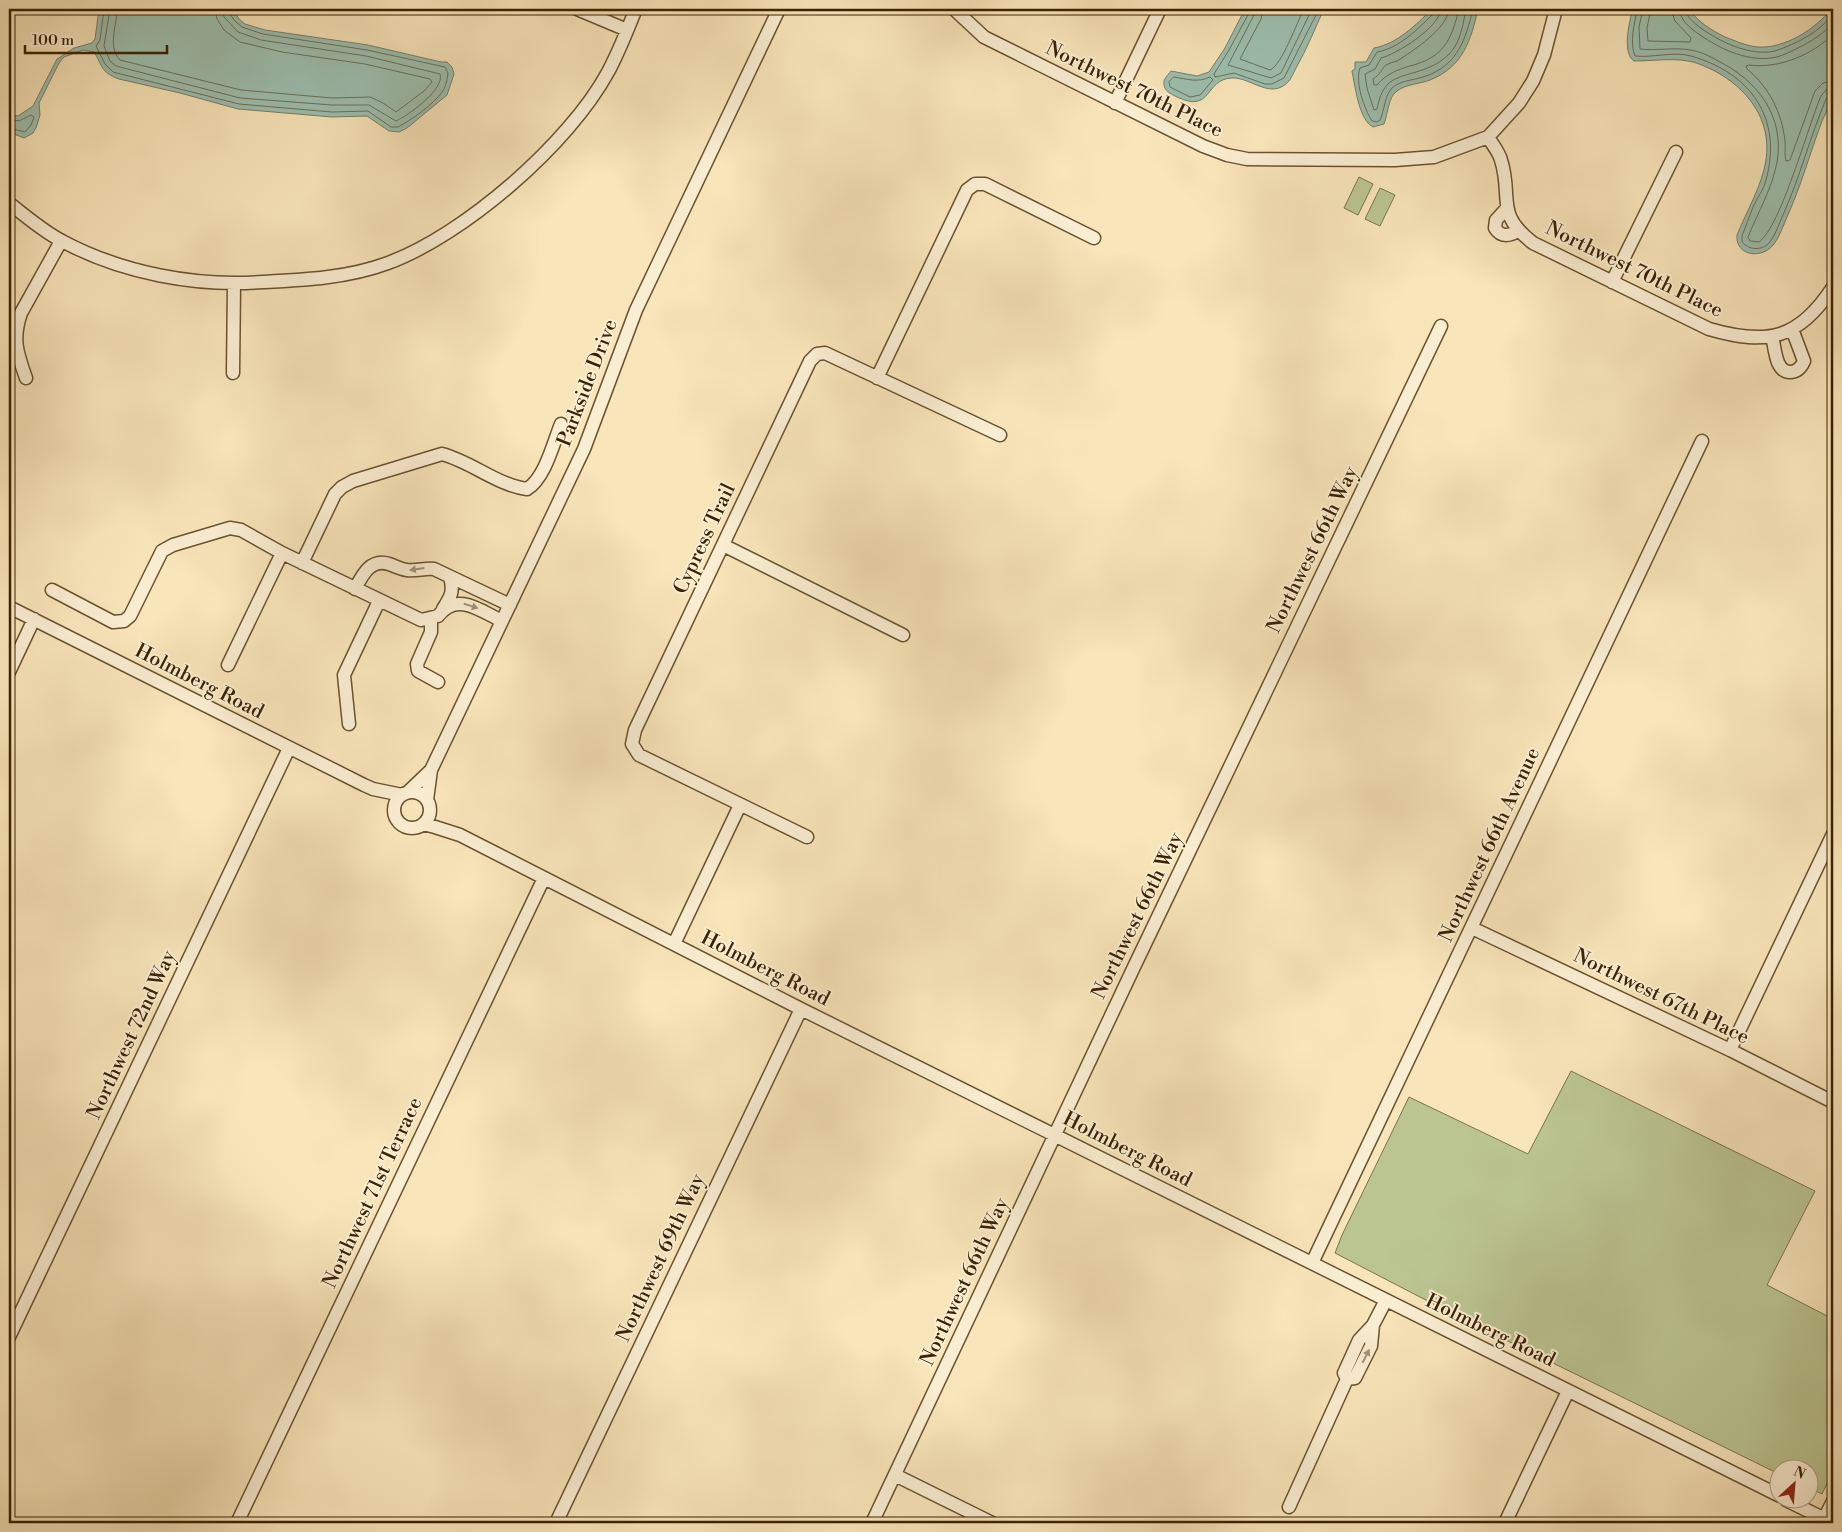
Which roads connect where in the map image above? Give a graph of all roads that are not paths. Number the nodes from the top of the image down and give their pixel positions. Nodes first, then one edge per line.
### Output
1 (577, 9) edge
2 (636, 9) edge
3 (779, 9) edge
4 (953, 9) edge
5 (1160, 9) edge
6 (1556, 9) edge
7 (627, 30) junction
8 (1115, 103) junction
9 (1488, 137) junction
10 (1676, 152) dead end
11 (9, 203) edge
12 (1507, 208) junction
13 (1518, 230) junction
14 (1094, 238) dead end
15 (61, 241) junction
16 (1612, 282) junction
17 (234, 284) junction
18 (1833, 287) edge
19 (1441, 326) dead end
20 (233, 373) dead end
21 (26, 378) dead end
22 (877, 378) junction
23 (561, 424) dead end
24 (1000, 435) dead end
25 (1702, 441) dead end
26 (723, 545) junction
27 (282, 553) junction
28 (302, 562) junction
29 (450, 576) junction
30 (355, 589) junction
31 (52, 590) dead end
32 (379, 601) junction
33 (510, 605) junction
34 (9, 607) edge
35 (444, 609) junction
36 (34, 619) junction
37 (431, 619) junction
38 (502, 621) junction
39 (903, 635) dead end
40 (228, 664) dead end
41 (9, 672) edge
42 (438, 682) dead end
43 (349, 724) dead end
44 (289, 748) junction
45 (431, 770) junction
46 (373, 789) junction
47 (405, 794) junction
48 (428, 803) junction
49 (740, 805) junction
50 (394, 811) junction
51 (423, 824) junction
52 (1833, 834) edge
53 (460, 835) junction
54 (807, 837) dead end
55 (544, 878) junction
56 (1472, 928) junction
57 (674, 944) junction
58 (801, 1009) junction
59 (1730, 1050) junction
60 (1833, 1102) edge
61 (1054, 1135) junction
62 (1312, 1263) junction
63 (1386, 1300) junction
64 (9, 1337) edge
65 (1568, 1391) junction
66 (895, 1475) junction
67 (1770, 1491) edge
68 (1833, 1501) edge
69 (1289, 1507) dead end
70 (1805, 1510) edge
71 (1827, 1522) edge
72 (237, 1523) edge
73 (556, 1523) edge
74 (872, 1523) edge
75 (992, 1523) edge
76 (1505, 1523) edge

1 - 7 street
2 - 7 street
3 - 33 street, Parkside Drive
4 - 8 street, Northwest 70th Place
5 - 8 street
6 - 9 street
7 - 17 street
8 - 9 street, Northwest 70th Place
9 - 12 street, Northwest 70th Place
10 - 16 street
11 - 15 street
12 - 13 street, Northwest 70th Place
12 - 13 street
13 - 16 street, Northwest 70th Place
14 - 22 street
15 - 17 street
15 - 21 street
16 - 18 street, Northwest 70th Place
17 - 20 street
19 - 61 street, Northwest 66th Way
22 - 24 street
22 - 26 street, Cypress Trail
23 - 28 street
25 - 56 street, Northwest 66th Avenue
26 - 39 street
26 - 49 street, Cypress Trail
27 - 28 street
27 - 31 street
27 - 40 street
28 - 30 street
29 -> 30 street
29 - 33 street
29 - 35 street
30 - 32 street
32 - 37 street
32 - 43 street
33 - 38 street, Parkside Drive
34 - 36 street, Holmberg Road
35 - 37 street
35 -> 38 street
36 - 41 street
36 - 44 street, Holmberg Road
37 - 42 street
38 - 45 street, Parkside Drive
44 - 46 street, Holmberg Road
44 - 64 street, Northwest 72nd Way
45 - 47 street, Parkside Drive
45 - 48 street, Parkside Drive
46 - 47 street, Holmberg Road
46 - 50 street, Holmberg Road
47 - 48 street
47 - 50 street
48 - 51 street
48 - 53 street, Holmberg Road
49 - 54 street
49 - 57 street
50 - 51 street
51 - 53 street, Holmberg Road
52 - 59 street
53 - 55 street, Holmberg Road
55 - 57 street, Holmberg Road
55 - 72 street, Northwest 71st Terrace
56 - 59 street, Northwest 67th Place
56 - 62 street, Northwest 66th Avenue
57 - 58 street, Holmberg Road
58 - 61 street, Holmberg Road
58 - 73 street, Northwest 69th Way
59 - 60 street, Northwest 67th Place
61 - 62 street, Holmberg Road
61 - 66 street, Northwest 66th Way
62 - 63 street, Holmberg Road
63 - 65 street, Holmberg Road
63 - 69 street
65 - 67 street, Holmberg Road
65 - 76 street
66 - 74 street, Northwest 66th Way
66 - 75 street
68 - 71 street
70 - 71 street

